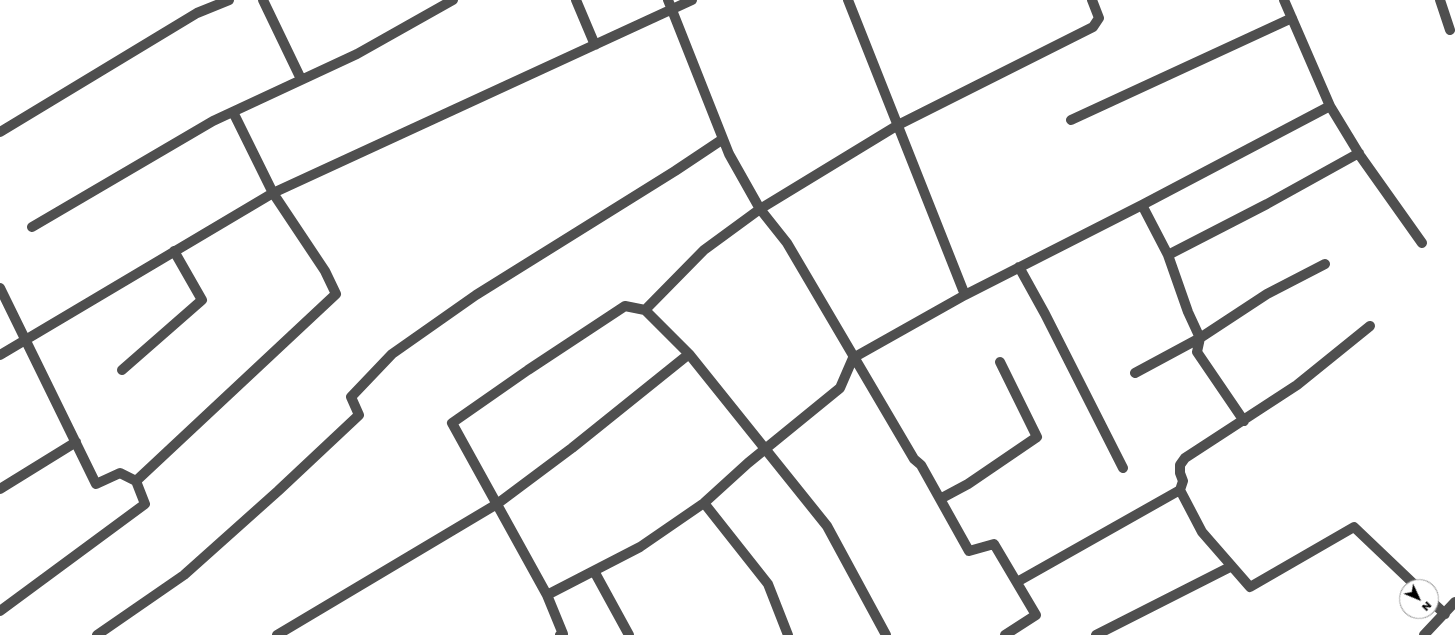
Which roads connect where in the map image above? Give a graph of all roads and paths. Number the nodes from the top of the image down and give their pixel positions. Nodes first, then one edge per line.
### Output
1 (229, 0) edge
2 (263, 0) edge
3 (453, 0) edge
4 (576, 0) edge
5 (692, 0) edge
6 (848, 0) edge
7 (1092, 0) edge
8 (1284, 0) edge
9 (1440, 0) edge
10 (670, 5) edge
11 (1292, 18) junction
12 (1450, 30) dead end
13 (595, 45) junction
14 (301, 79) junction
15 (1330, 106) junction
16 (233, 112) junction
17 (1071, 120) dead end
18 (898, 126) junction
19 (0, 132) edge
20 (723, 139) junction
21 (1359, 153) junction
22 (273, 192) junction
23 (1142, 205) junction
24 (760, 209) junction
25 (32, 227) dead end
26 (1422, 243) dead end
27 (174, 251) junction
28 (1168, 255) junction
29 (1325, 264) dead end
30 (1019, 267) junction
31 (0, 288) edge
32 (964, 295) junction
33 (645, 310) junction
34 (1370, 326) dead end
35 (1200, 338) junction
36 (26, 339) junction
37 (689, 354) junction
38 (0, 355) edge
39 (854, 358) junction
40 (1000, 362) dead end
41 (122, 370) dead end
42 (1135, 372) dead end
43 (1244, 421) junction
44 (76, 442) junction
45 (765, 449) junction
46 (1123, 468) dead end
47 (136, 481) junction
48 (0, 489) edge
49 (1180, 490) junction
50 (940, 499) junction
51 (704, 503) junction
52 (497, 504) junction
53 (1230, 567) junction
54 (594, 571) junction
55 (1409, 579) edge
56 (1016, 582) junction
57 (547, 595) junction
58 (1455, 602) edge
59 (1439, 608) edge
60 (0, 611) edge
61 (1445, 614) junction
62 (97, 635) edge
63 (277, 635) edge
64 (560, 635) edge
65 (629, 635) edge
66 (788, 635) edge
67 (886, 635) edge
68 (1005, 635) edge
69 (1096, 635) edge
70 (1424, 635) edge

1 - 19 street
2 - 14 street
3 - 14 street
4 - 13 street
5 - 10 street
6 - 18 street
7 - 18 street
8 - 11 street
9 - 12 street
10 - 13 street
10 - 20 street
11 - 15 street
11 - 17 street
13 - 22 street
14 - 16 street
15 - 21 street
15 - 23 street
16 - 22 street
16 - 25 street
18 - 24 street
18 - 32 street
20 - 24 street
20 - 62 street
21 - 26 street
21 - 28 street
22 - 27 street
22 - 47 street
23 - 28 street
23 - 30 street
24 - 33 street
24 - 39 street
27 - 36 street
27 - 41 street
28 - 35 street
29 - 35 street
30 - 32 street
30 - 46 street
31 - 36 street
32 - 39 street
33 - 37 street
33 - 52 street
34 - 43 street
35 - 42 street
35 - 43 street
36 - 38 street
36 - 44 street
37 - 45 street
37 - 52 street
39 - 45 street
39 - 50 street
40 - 50 street
43 - 49 street
44 - 47 street
44 - 48 street
45 - 51 street
45 - 67 street
47 - 60 street
49 - 53 street
49 - 56 street
50 - 56 street
51 - 54 street
51 - 66 street
52 - 57 street
52 - 63 street
53 - 55 street
53 - 69 street
54 - 57 street
54 - 65 street
56 - 68 street
57 - 64 street
58 - 61 street
59 - 61 street
61 - 70 street

